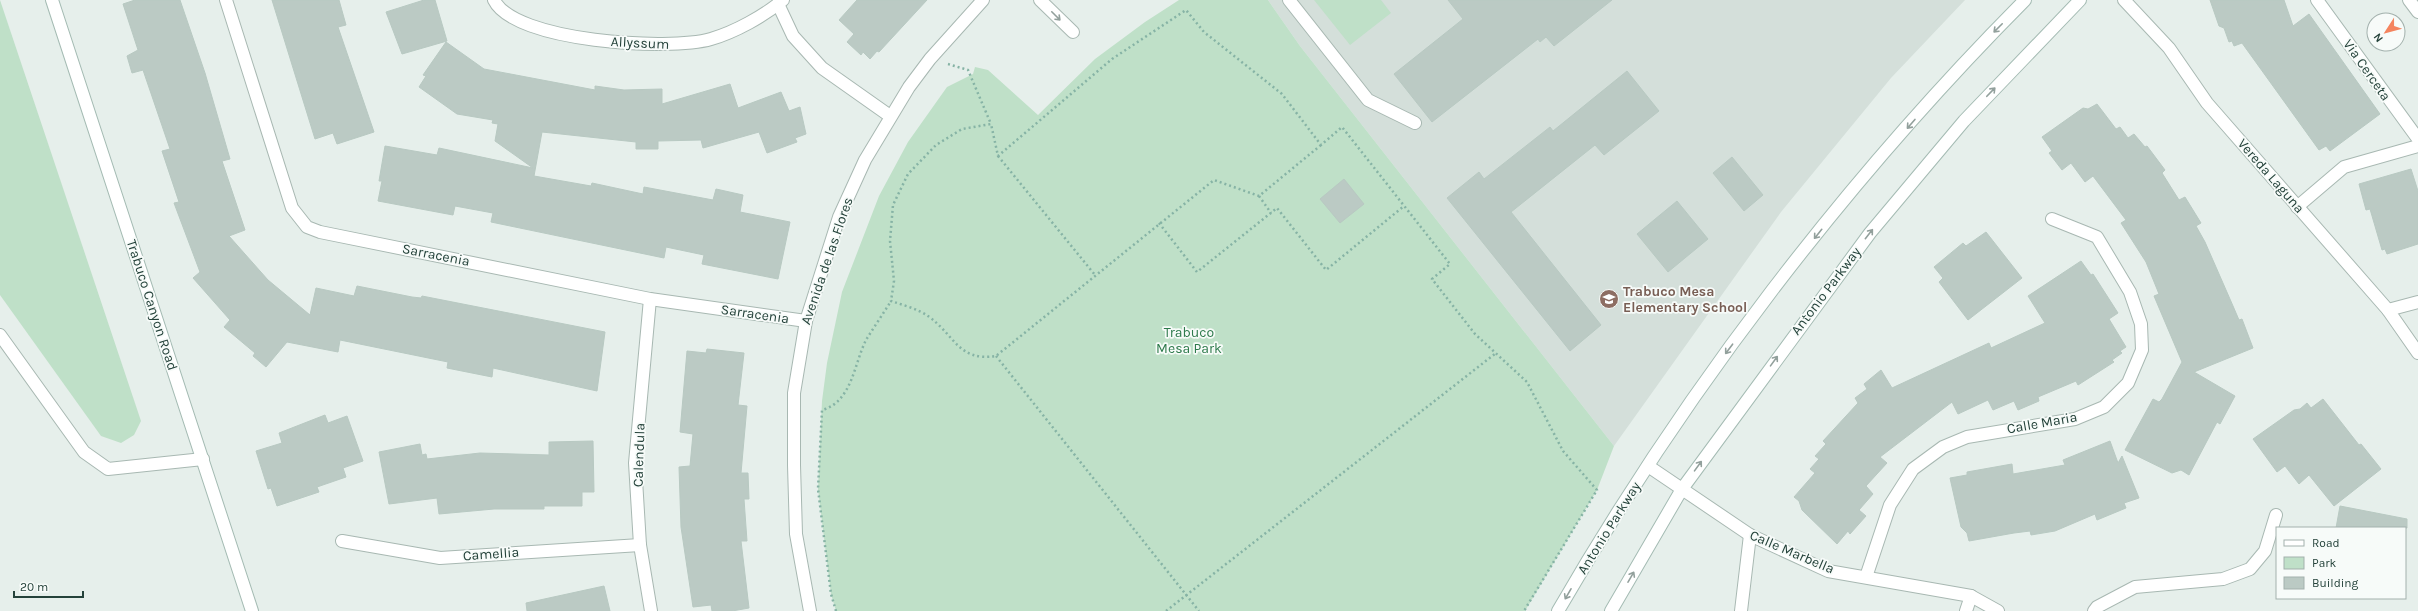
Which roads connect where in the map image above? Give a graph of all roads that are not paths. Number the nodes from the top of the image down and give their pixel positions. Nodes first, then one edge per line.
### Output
1 (52, 0) edge
2 (226, 0) edge
3 (983, 0) edge
4 (1040, 0) edge
5 (1289, 0) edge
6 (2026, 0) edge
7 (2080, 0) edge
8 (2124, 0) edge
9 (2318, 0) edge
10 (2409, 0) edge
11 (494, 2) edge
12 (780, 2) edge
13 (2418, 12) edge
14 (1073, 32) dead end
15 (890, 116) junction
16 (1415, 123) dead end
17 (2418, 139) edge
18 (2418, 146) edge
19 (2297, 207) junction
20 (2052, 219) dead end
21 (650, 299) junction
22 (2418, 302) edge
23 (2388, 310) junction
24 (806, 321) junction
25 (0, 335) edge
26 (2418, 353) edge
27 (203, 459) junction
28 (1648, 466) junction
29 (1682, 489) junction
30 (2276, 515) dead end
31 (1750, 536) junction
32 (342, 541) dead end
33 (640, 544) junction
34 (1866, 577) junction
35 (1971, 596) junction
36 (252, 611) edge
37 (651, 611) edge
38 (810, 611) edge
39 (1558, 611) edge
40 (1611, 611) edge
41 (1741, 611) edge
42 (1966, 611) edge
43 (1998, 611) edge
44 (2094, 611) edge

1 - 27 street, Trabuco Canyon Road
2 - 21 street, Sarracenia
3 - 15 street, Avenida de las Flores
4 -> 14 street
5 - 16 street
6 -> 28 street, Antonio Parkway
29 -> 7 street, Antonio Parkway
8 - 19 street, Vereda Laguna
9 - 17 street, Via Cerceta
10 - 13 street
11 - 12 street, Allyssum
12 - 15 street
15 - 24 street, Avenida de las Flores
18 - 19 street
19 - 23 street, Vereda Laguna
20 - 34 street, Calle Maria
21 - 24 street, Sarracenia
21 - 33 street, Calendula
22 - 23 street
23 - 26 street, Vereda Laguna
24 - 38 street, Avenida de las Flores
25 - 27 street
27 - 36 street, Trabuco Canyon Road
28 - 29 street, Calle Marbella
28 -> 39 street, Antonio Parkway
29 - 31 street, Calle Marbella
40 -> 29 street, Antonio Parkway
30 - 44 street
31 - 34 street, Calle Marbella
31 - 41 street
32 - 33 street, Camellia
33 - 37 street, Calendula
34 - 35 street, Calle Marbella
35 - 42 street
35 - 43 street, Calle Marbella

